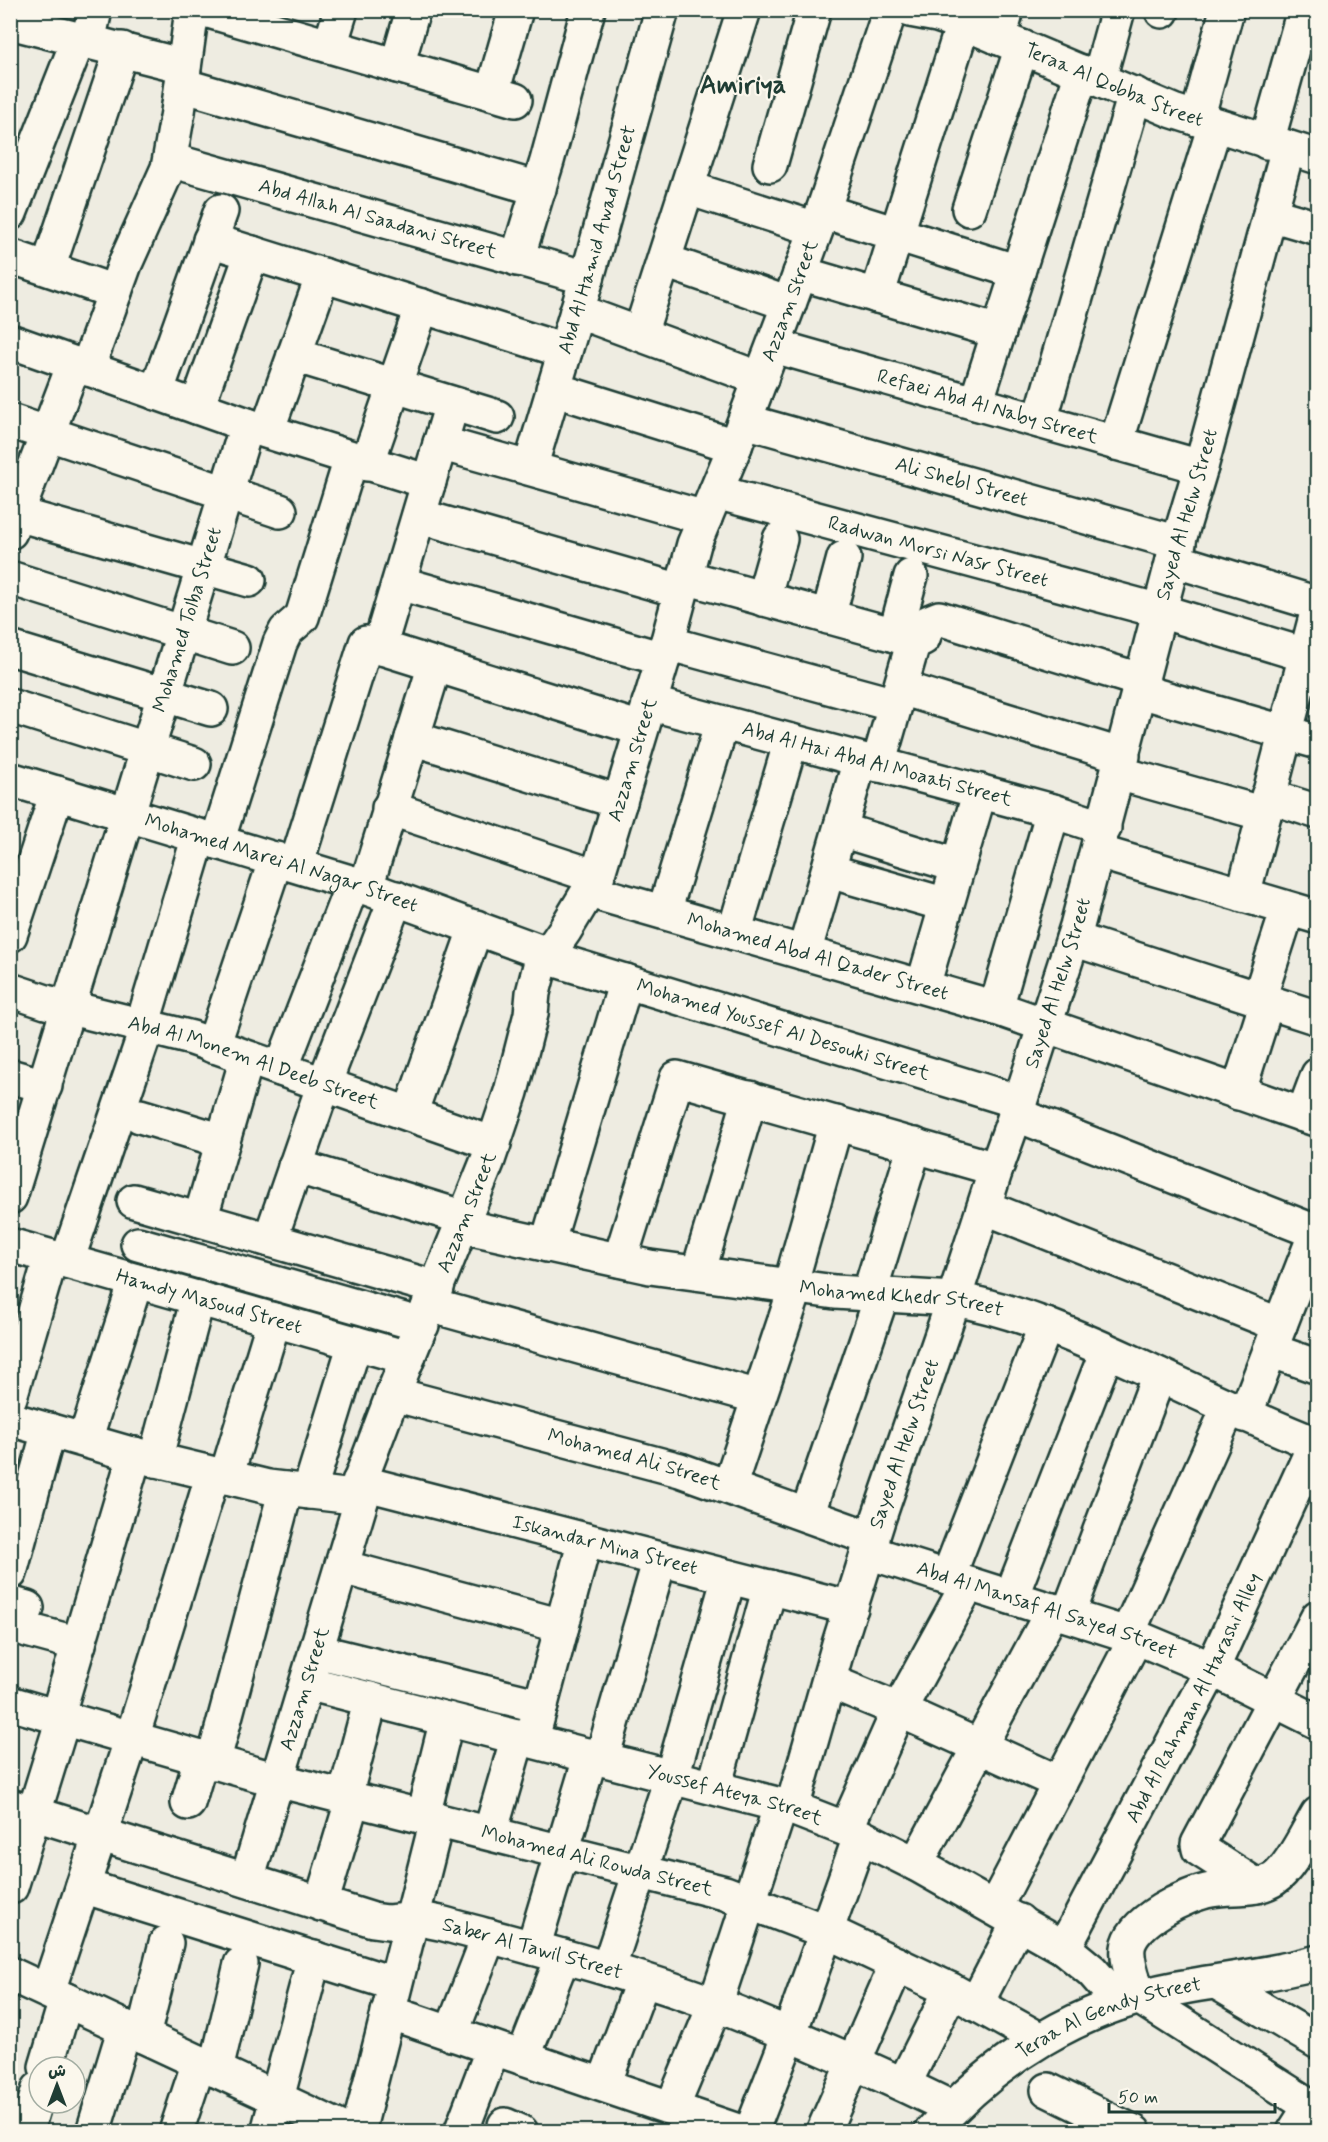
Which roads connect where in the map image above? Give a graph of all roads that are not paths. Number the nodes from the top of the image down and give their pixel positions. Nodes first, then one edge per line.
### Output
1 (192, 10) edge
2 (205, 10) edge
3 (341, 10) edge
4 (413, 10) edge
5 (516, 10) edge
6 (588, 10) edge
7 (662, 10) edge
8 (744, 10) edge
9 (814, 10) edge
10 (890, 10) edge
11 (910, 10) edge
12 (1118, 10) edge
13 (1227, 10) edge
14 (1304, 10) edge
15 (268, 19) edge
16 (10, 22) edge
17 (963, 24) junction
18 (87, 30) edge
19 (1009, 32) edge
20 (330, 46) junction
21 (122, 49) junction
22 (397, 66) junction
23 (183, 75) junction
24 (1091, 76) junction
25 (1135, 94) junction
26 (1206, 122) junction
27 (1291, 149) edge
28 (170, 160) junction
29 (770, 165) dead end
30 (688, 188) junction
31 (539, 189) junction
32 (969, 209) dead end
33 (10, 213) edge
34 (1270, 214) junction
35 (820, 220) junction
36 (1317, 228) edge
37 (897, 234) junction
38 (252, 253) junction
39 (10, 256) edge
40 (517, 259) junction
41 (665, 261) junction
42 (48, 268) junction
43 (1018, 272) junction
44 (800, 273) junction
45 (323, 275) junction
46 (587, 278) junction
47 (115, 292) junction
48 (878, 296) junction
49 (789, 304) junction
50 (422, 306) junction
51 (577, 311) junction
52 (999, 332) junction
53 (640, 334) junction
54 (10, 341) edge
55 (774, 346) junction
56 (565, 351) junction
57 (294, 355) junction
58 (80, 366) junction
59 (761, 380) junction
60 (394, 386) junction
61 (553, 389) junction
62 (156, 393) junction
63 (976, 403) junction
64 (452, 404) junction
65 (197, 407) junction
66 (496, 417) dead end
67 (10, 421) edge
68 (1040, 422) junction
69 (257, 428) junction
70 (48, 433) junction
71 (740, 433) junction
72 (440, 443) junction
73 (1116, 443) junction
74 (359, 461) junction
75 (1201, 467) junction
76 (530, 468) junction
77 (429, 482) junction
78 (226, 492) junction
79 (710, 505) junction
80 (280, 511) dead end
81 (419, 516) junction
82 (13, 519) edge
83 (780, 539) dead end
84 (1176, 552) junction
85 (844, 558) dead end
86 (202, 566) junction
87 (910, 576) dead end
88 (10, 578) edge
89 (249, 580) dead end
90 (399, 583) junction
91 (683, 584) junction
92 (763, 599) junction
93 (1317, 604) edge
94 (1317, 609) edge
95 (1160, 611) junction
96 (828, 616) junction
97 (183, 632) junction
98 (905, 637) junction
99 (373, 646) junction
100 (10, 648) edge
101 (232, 648) dead end
102 (665, 651) junction
103 (1308, 662) edge
104 (435, 665) junction
105 (1141, 686) junction
106 (164, 695) junction
107 (898, 697) junction
108 (10, 706) edge
109 (211, 710) dead end
110 (645, 716) junction
111 (722, 723) junction
112 (1285, 732) junction
113 (412, 738) junction
114 (790, 741) junction
115 (1317, 742) edge
116 (147, 749) junction
117 (869, 762) junction
118 (194, 764) dead end
119 (1121, 765) junction
120 (10, 779) edge
121 (980, 791) junction
122 (57, 793) junction
123 (620, 802) junction
124 (1266, 805) junction
125 (389, 808) junction
126 (1053, 811) junction
127 (1317, 812) edge
128 (127, 815) junction
129 (841, 830) junction
130 (208, 839) junction
131 (1101, 840) junction
132 (286, 862) junction
133 (958, 866) junction
134 (829, 871) junction
135 (593, 884) junction
136 (360, 885) junction
137 (1243, 895) junction
138 (396, 898) junction
139 (947, 905) junction
140 (664, 912) junction
141 (1303, 913) edge
142 (13, 917) edge
143 (476, 927) junction
144 (734, 933) junction
145 (1073, 939) junction
146 (804, 952) junction
147 (546, 955) junction
148 (626, 981) junction
149 (923, 986) junction
150 (10, 990) edge
151 (1263, 1000) junction
152 (69, 1007) junction
153 (996, 1008) junction
154 (1317, 1018) edge
155 (1046, 1024) junction
156 (144, 1027) junction
157 (213, 1046) junction
158 (247, 1058) junction
159 (281, 1070) junction
160 (1317, 1075) edge
161 (10, 1076) edge
162 (324, 1084) junction
163 (45, 1086) junction
164 (1238, 1093) junction
165 (750, 1098) junction
166 (1018, 1108) junction
167 (410, 1114) junction
168 (140, 1116) dead end
169 (1310, 1118) edge
170 (836, 1123) junction
171 (223, 1141) junction
172 (494, 1144) junction
173 (915, 1145) junction
174 (16, 1160) edge
175 (296, 1166) junction
176 (996, 1169) junction
177 (10, 1197) edge
178 (134, 1202) dead end
179 (984, 1207) junction
180 (200, 1220) junction
181 (464, 1222) junction
182 (1317, 1230) edge
183 (270, 1240) junction
184 (10, 1245) edge
185 (547, 1245) junction
186 (59, 1259) junction
187 (620, 1260) junction
188 (698, 1273) junction
189 (1308, 1279) edge
190 (144, 1283) junction
191 (793, 1286) junction
192 (876, 1295) junction
193 (198, 1298) junction
194 (954, 1299) junction
195 (429, 1306) junction
196 (274, 1320) junction
197 (1046, 1325) junction
198 (1275, 1337) junction
199 (355, 1343) junction
200 (1107, 1351) junction
201 (408, 1358) junction
202 (1317, 1367) edge
203 (1159, 1375) junction
204 (393, 1394) junction
205 (759, 1397) junction
206 (10, 1398) edge
207 (1237, 1411) junction
208 (10, 1419) edge
209 (49, 1431) junction
210 (85, 1440) junction
211 (1316, 1445) edge
212 (145, 1457) junction
213 (219, 1475) junction
214 (729, 1487) junction
215 (298, 1490) junction
216 (358, 1493) junction
217 (807, 1515) junction
218 (585, 1540) junction
219 (871, 1545) junction
220 (660, 1559) junction
221 (342, 1567) junction
222 (10, 1573) edge
223 (729, 1576) junction
224 (958, 1580) junction
225 (770, 1587) junction
226 (1011, 1597) junction
227 (851, 1608) junction
228 (1060, 1613) junction
229 (22, 1614) edge
230 (1317, 1617) edge
231 (562, 1626) junction
232 (1131, 1636) junction
233 (79, 1644) junction
234 (316, 1651) junction
235 (1212, 1669) junction
236 (829, 1680) junction
237 (307, 1683) junction
238 (371, 1699) junction
239 (1274, 1701) junction
240 (10, 1703) edge
241 (541, 1706) junction
242 (899, 1710) junction
243 (60, 1718) junction
244 (447, 1719) junction
245 (1317, 1723) edge
246 (132, 1738) junction
247 (525, 1738) junction
248 (980, 1746) junction
249 (596, 1757) junction
250 (207, 1761) junction
251 (672, 1776) junction
252 (277, 1780) junction
253 (1060, 1783) junction
254 (714, 1787) junction
255 (349, 1797) junction
256 (188, 1803) dead end
257 (787, 1806) junction
258 (23, 1810) edge
259 (1317, 1814) edge
260 (430, 1818) junction
261 (100, 1833) junction
262 (490, 1833) junction
263 (853, 1833) junction
264 (561, 1851) junction
265 (916, 1864) junction
266 (640, 1871) junction
267 (247, 1880) junction
268 (84, 1886) junction
269 (1257, 1886) junction
270 (11, 1887) edge
271 (750, 1902) junction
272 (321, 1904) junction
273 (1007, 1914) junction
274 (412, 1919) junction
275 (826, 1932) junction
276 (489, 1936) junction
277 (166, 1943) dead end
278 (1064, 1947) junction
279 (548, 1952) junction
280 (314, 1958) junction
281 (1317, 1962) edge
282 (241, 1964) dead end
283 (897, 1964) junction
284 (608, 1969) junction
285 (10, 1974) edge
286 (643, 1980) junction
287 (1218, 1983) junction
288 (57, 1996) junction
289 (963, 1997) junction
290 (392, 1998) junction
291 (1130, 2000) junction
292 (715, 2005) junction
293 (134, 2032) junction
294 (451, 2034) junction
295 (789, 2035) junction
296 (1039, 2039) junction
297 (1317, 2042) edge
298 (508, 2053) junction
299 (48, 2055) edge
300 (853, 2062) junction
301 (207, 2066) junction
302 (604, 2084) junction
303 (904, 2084) junction
304 (1048, 2090) dead end
305 (278, 2099) junction
306 (672, 2108) junction
307 (31, 2115) edge
308 (1307, 2117) edge
309 (941, 2120) edge
310 (1124, 2130) edge
311 (26, 2132) edge
312 (93, 2132) edge
313 (176, 2132) edge
314 (268, 2132) edge
315 (349, 2132) edge
316 (358, 2132) edge
317 (461, 2132) edge
318 (741, 2132) edge
319 (751, 2132) edge
320 (823, 2132) edge

1 - 23 street
2 - 15 street
3 - 20 street
4 - 22 street
5 - 22 street
6 - 31 street
7 - 46 street, Abd Al Hamid Awad Street
8 - 30 street
9 - 29 street
10 - 35 street, Azzam Street
11 - 17 street, Teraa Al Qobba Street
12 - 24 street
13 - 26 street
14 - 27 street, Sayed Al Helw Street
15 - 20 street
16 - 18 street
17 - 19 street, Teraa Al Qobba Street
17 - 37 street
18 - 21 street
18 - 33 street
19 - 24 street, Teraa Al Qobba Street
19 - 32 street
20 - 22 street
21 - 23 street
21 - 42 street
23 - 28 street
23 - 31 street
24 - 25 street, Teraa Al Qobba Street
24 - 43 street
25 - 26 street, Teraa Al Qobba Street
25 - 68 street
26 - 27 street, Teraa Al Qobba Street
26 - 73 street
27 - 34 street, Sayed Al Helw Street
28 - 40 street, Abd Allah Al Saadani Street
28 - 47 street
30 - 35 street
30 - 41 street
31 - 40 street
34 - 36 street
34 - 75 street, Sayed Al Helw Street
35 - 37 street
35 - 44 street, Azzam Street
37 - 43 street
37 - 48 street
38 - 45 street
38 - 62 street
38 - 65 street
39 - 42 street
40 - 46 street, Abd Allah Al Saadani Street
41 - 49 street
41 - 53 street
42 - 47 street
43 - 52 street
44 - 48 street
44 - 49 street, Azzam Street
45 - 50 street
45 - 57 street, Mohamed Tolba Street
46 - 51 street, Abd Al Hamid Awad Street
47 - 58 street
48 - 52 street
49 - 55 street, Azzam Street
50 - 56 street
50 - 60 street
51 - 53 street
51 - 56 street, Abd Al Hamid Awad Street
52 - 63 street
53 - 59 street
54 - 58 street
55 - 59 street, Azzam Street
55 - 63 street, Refaei Abd Al Naby Street
56 - 61 street, Abd Al Hamid Awad Street
57 - 60 street
57 - 69 street, Mohamed Tolba Street
58 - 62 street
58 - 70 street
59 - 71 street, Azzam Street
60 - 64 street
60 - 74 street
61 - 71 street, Ali Shebl Street
61 - 76 street, Abd Al Hamid Awad Street
62 - 65 street
63 - 68 street, Refaei Abd Al Naby Street
64 - 66 street
64 - 72 street
65 - 69 street
67 - 70 street
68 - 73 street, Refaei Abd Al Naby Street
69 - 74 street
69 - 78 street, Mohamed Tolba Street
70 - 78 street
70 - 82 street
71 - 79 street, Azzam Street
71 - 84 street, Ali Shebl Street
72 - 76 street, Radwan Morsi Nasr Street
72 - 77 street
73 - 75 street, Refaei Abd Al Naby Street
74 - 77 street
74 - 130 street
75 - 84 street, Sayed Al Helw Street
76 - 79 street, Radwan Morsi Nasr Street
77 - 81 street
78 - 80 street
78 - 86 street, Mohamed Tolba Street
79 - 91 street, Azzam Street
79 - 95 street, Radwan Morsi Nasr Street
81 - 90 street
81 - 91 street
82 - 86 street
83 - 92 street
84 - 93 street, Ali Shebl Street
84 - 95 street, Sayed Al Helw Street
85 - 96 street
86 - 89 street
86 - 97 street, Mohamed Tolba Street
87 - 98 street
88 - 97 street
90 - 99 street
90 - 102 street
91 - 92 street
91 - 102 street, Azzam Street
92 - 96 street
94 - 103 street
95 - 103 street, Radwan Morsi Nasr Street
95 - 105 street, Sayed Al Helw Street
96 - 98 street
97 - 101 street
97 - 106 street, Mohamed Tolba Street
98 - 105 street
98 - 107 street
99 - 104 street, Abd Al Hai Abd Al Moaati Street
99 - 132 street
100 - 106 street
102 - 107 street
102 - 110 street, Azzam Street
103 - 112 street
104 - 110 street, Abd Al Hai Abd Al Moaati Street
104 - 113 street
105 - 112 street
105 - 119 street, Sayed Al Helw Street
106 - 109 street
106 - 116 street, Mohamed Tolba Street
107 - 117 street
107 - 119 street
108 - 116 street
110 - 111 street, Abd Al Hai Abd Al Moaati Street
110 - 123 street, Azzam Street
111 - 114 street, Abd Al Hai Abd Al Moaati Street
111 - 140 street
112 - 115 street
112 - 124 street
113 - 123 street
113 - 125 street
114 - 117 street, Abd Al Hai Abd Al Moaati Street
114 - 144 street
116 - 118 street
116 - 128 street, Mohamed Tolba Street
117 - 121 street, Abd Al Hai Abd Al Moaati Street
117 - 129 street
119 - 124 street
119 - 131 street, Sayed Al Helw Street
120 - 122 street, Mohamed Marei Al Nagar Street
121 - 126 street, Abd Al Hai Abd Al Moaati Street
121 - 133 street
122 - 128 street, Mohamed Marei Al Nagar Street
122 - 142 street
123 - 135 street, Azzam Street
124 - 127 street
124 - 137 street
125 - 135 street, Mohamed Abd Al Qader Street
125 - 136 street
126 - 131 street, Abd Al Hai Abd Al Moaati Street
126 - 153 street
128 - 130 street, Mohamed Marei Al Nagar Street
128 - 152 street, Mohamed Tolba Street
129 - 133 street
129 - 134 street
130 - 132 street, Mohamed Marei Al Nagar Street
130 - 156 street
131 - 137 street, Abd Al Hai Abd Al Moaati Street
131 - 145 street, Sayed Al Helw Street
132 - 136 street, Mohamed Marei Al Nagar Street
132 - 157 street
133 - 139 street
134 - 139 street
134 - 146 street
135 - 140 street, Mohamed Abd Al Qader Street
135 - 147 street, Azzam Street
136 - 138 street, Mohamed Marei Al Nagar Street
136 - 159 street
137 - 141 street, Abd Al Hai Abd Al Moaati Street
138 - 143 street, Mohamed Marei Al Nagar Street
138 - 162 street
139 - 149 street
140 - 144 street, Mohamed Abd Al Qader Street
141 - 151 street
143 - 147 street, Mohamed Marei Al Nagar Street
143 - 167 street
144 - 146 street, Mohamed Abd Al Qader Street
145 - 151 street
145 - 155 street, Sayed Al Helw Street
146 - 149 street, Mohamed Abd Al Qader Street
147 - 148 street, Mohamed Youssef Al Desouki Street
147 - 172 street, Azzam Street
148 - 166 street, Mohamed Youssef Al Desouki Street
148 - 185 street
149 - 153 street, Mohamed Abd Al Qader Street
150 - 152 street, Abd Al Monem Al Deeb Street
151 - 154 street
151 - 164 street
152 - 156 street, Abd Al Monem Al Deeb Street
152 - 163 street, Mohamed Tolba Street
153 - 155 street, Mohamed Abd Al Qader Street
155 - 164 street, Mohamed Abd Al Qader Street
155 - 166 street, Sayed Al Helw Street
156 - 157 street, Abd Al Monem Al Deeb Street
156 - 186 street
157 - 158 street, Abd Al Monem Al Deeb Street
158 - 159 street, Abd Al Monem Al Deeb Street
158 - 171 street
159 - 162 street, Abd Al Monem Al Deeb Street
160 - 169 street
161 - 163 street
162 - 167 street, Abd Al Monem Al Deeb Street
162 - 175 street
163 - 174 street, Mohamed Tolba Street
164 - 169 street, Mohamed Abd Al Qader Street
165 - 170 street
165 - 187 street
165 - 188 street
166 - 176 street, Sayed Al Helw Street
166 - 182 street, Mohamed Youssef Al Desouki Street
167 - 172 street, Abd Al Monem Al Deeb Street
168 - 171 street
170 - 173 street
170 - 191 street
171 - 180 street
172 - 181 street, Azzam Street
173 - 176 street
173 - 192 street
174 - 177 street, Mohamed Tolba Street
175 - 181 street, Mohamed Khedr Street
175 - 183 street
176 - 179 street, Sayed Al Helw Street
178 - 180 street
179 - 194 street, Sayed Al Helw Street
179 - 198 street
180 - 183 street
181 - 185 street, Mohamed Khedr Street
181 - 195 street, Azzam Street
182 - 189 street
183 - 195 street
184 - 186 street, Hamdy Masoud Street
185 - 187 street, Mohamed Khedr Street
186 - 190 street, Hamdy Masoud Street
186 - 206 street
187 - 188 street, Mohamed Khedr Street
188 - 191 street, Mohamed Khedr Street
189 - 198 street
190 - 193 street, Hamdy Masoud Street
190 - 195 street
190 - 210 street
191 - 192 street, Mohamed Khedr Street
191 - 205 street
192 - 194 street, Mohamed Khedr Street
192 - 217 street
193 - 196 street, Hamdy Masoud Street
193 - 212 street
194 - 197 street, Mohamed Khedr Street
194 - 219 street, Sayed Al Helw Street
195 - 201 street, Azzam Street
195 - 205 street
196 - 199 street, Hamdy Masoud Street
196 - 213 street
197 - 200 street, Mohamed Khedr Street
197 - 224 street
198 - 202 street
198 - 207 street
199 - 201 street, Hamdy Masoud Street
199 - 215 street
200 - 203 street, Mohamed Khedr Street
200 - 226 street
201 - 204 street, Azzam Street
203 - 207 street, Mohamed Khedr Street
203 - 228 street
204 - 214 street, Mohamed Ali Street
204 - 216 street, Azzam Street
205 - 214 street
207 - 211 street, Mohamed Khedr Street
207 - 232 street
208 - 209 street, Iskandar Mina Street
209 - 210 street, Iskandar Mina Street
209 - 222 street
210 - 212 street, Iskandar Mina Street
211 - 235 street, Abd Al Rahman Al Harashi Alley
212 - 213 street, Iskandar Mina Street
212 - 233 street
213 - 215 street, Iskandar Mina Street
213 - 246 street
214 - 217 street, Mohamed Ali Street
215 - 216 street, Iskandar Mina Street
215 - 250 street
216 - 218 street, Iskandar Mina Street
216 - 221 street, Azzam Street
217 - 219 street, Mohamed Ali Street
218 - 220 street, Iskandar Mina Street
218 - 231 street
219 - 224 street, Abd Al Mansaf Al Sayed Street
219 - 227 street, Sayed Al Helw Street
220 - 223 street, Iskandar Mina Street
220 - 249 street
221 - 231 street
221 - 234 street, Azzam Street
223 - 225 street, Iskandar Mina Street
223 - 251 street
224 - 226 street, Abd Al Mansaf Al Sayed Street
224 - 242 street
225 - 227 street, Iskandar Mina Street
225 - 254 street
226 - 228 street, Abd Al Mansaf Al Sayed Street
227 - 236 street, Sayed Al Helw Street
228 - 232 street, Abd Al Mansaf Al Sayed Street
228 - 248 street
229 - 233 street
230 - 239 street
231 - 241 street
232 - 235 street, Abd Al Mansaf Al Sayed Street
232 - 253 street
233 - 243 street
234 - 237 street, Azzam Street
234 - 241 street
235 - 239 street, Abd Al Mansaf Al Sayed Street
235 - 278 street, Abd Al Rahman Al Harashi Alley
236 - 242 street
236 - 257 street, Sayed Al Helw Street
237 - 238 street, Youssef Ateya Street
237 - 252 street, Azzam Street
238 - 244 street, Youssef Ateya Street
238 - 255 street
239 - 245 street, Abd Al Mansaf Al Sayed Street
239 - 269 street
240 - 243 street, Mohamed Ali Rowda Street
241 - 247 street
242 - 248 street
242 - 263 street
243 - 246 street, Mohamed Ali Rowda Street
243 - 258 street
244 - 247 street, Youssef Ateya Street
244 - 260 street
246 - 250 street, Mohamed Ali Rowda Street
246 - 261 street
247 - 249 street, Youssef Ateya Street
247 - 262 street
248 - 253 street
248 - 265 street
249 - 251 street, Youssef Ateya Street
249 - 264 street
250 - 252 street, Mohamed Ali Rowda Street
250 - 256 street
251 - 254 street, Youssef Ateya Street
251 - 266 street
252 - 255 street, Mohamed Ali Rowda Street
252 - 267 street, Azzam Street
253 - 273 street
254 - 257 street, Youssef Ateya Street
255 - 260 street, Mohamed Ali Rowda Street
255 - 272 street
257 - 263 street, Youssef Ateya Street
257 - 271 street, Sayed Al Helw Street
258 - 261 street, Saber Al Tawil Street
258 - 270 street
259 - 269 street
260 - 262 street, Mohamed Ali Rowda Street
260 - 274 street
261 - 267 street, Saber Al Tawil Street
261 - 268 street
262 - 264 street, Mohamed Ali Rowda Street
263 - 265 street, Youssef Ateya Street
263 - 275 street
264 - 266 street, Mohamed Ali Rowda Street
264 - 279 street
265 - 273 street, Youssef Ateya Street
266 - 271 street, Mohamed Ali Rowda Street
266 - 284 street
267 - 272 street, Saber Al Tawil Street
268 - 280 street
268 - 288 street
269 - 291 street
271 - 275 street, Mohamed Ali Rowda Street
271 - 292 street, Sayed Al Helw Street
272 - 274 street, Saber Al Tawil Street
273 - 278 street, Youssef Ateya Street
273 - 289 street
274 - 276 street, Saber Al Tawil Street
274 - 290 street
275 - 283 street, Mohamed Ali Rowda Street
275 - 295 street
276 - 279 street, Saber Al Tawil Street
276 - 294 street
277 - 293 street
278 - 291 street, Youssef Ateya Street
279 - 284 street, Saber Al Tawil Street
279 - 298 street
280 - 290 street
280 - 305 street
281 - 287 street, Teraa Al Gendy Street
282 - 301 street
283 - 289 street, Mohamed Ali Rowda Street
283 - 300 street
284 - 286 street, Saber Al Tawil Street
285 - 288 street
286 - 292 street, Saber Al Tawil Street
286 - 302 street
287 - 291 street, Teraa Al Gendy Street
287 - 297 street
288 - 293 street
288 - 299 street
289 - 296 street, Mohamed Ali Rowda Street
289 - 303 street
290 - 294 street
290 - 316 street
291 - 296 street, Teraa Al Gendy Street
291 - 308 street, Youssef Ateya Street
292 - 295 street, Saber Al Tawil Street
292 - 306 street, Sayed Al Helw Street
293 - 301 street
293 - 312 street
294 - 298 street
295 - 300 street, Saber Al Tawil Street
295 - 319 street
296 - 309 street, Teraa Al Gendy Street
298 - 302 street
298 - 317 street
300 - 303 street, Saber Al Tawil Street
300 - 320 street
301 - 305 street
301 - 313 street
302 - 306 street
303 - 309 street, Saber Al Tawil Street
304 - 310 street
305 - 314 street
305 - 315 street
306 - 318 street
307 - 311 street

